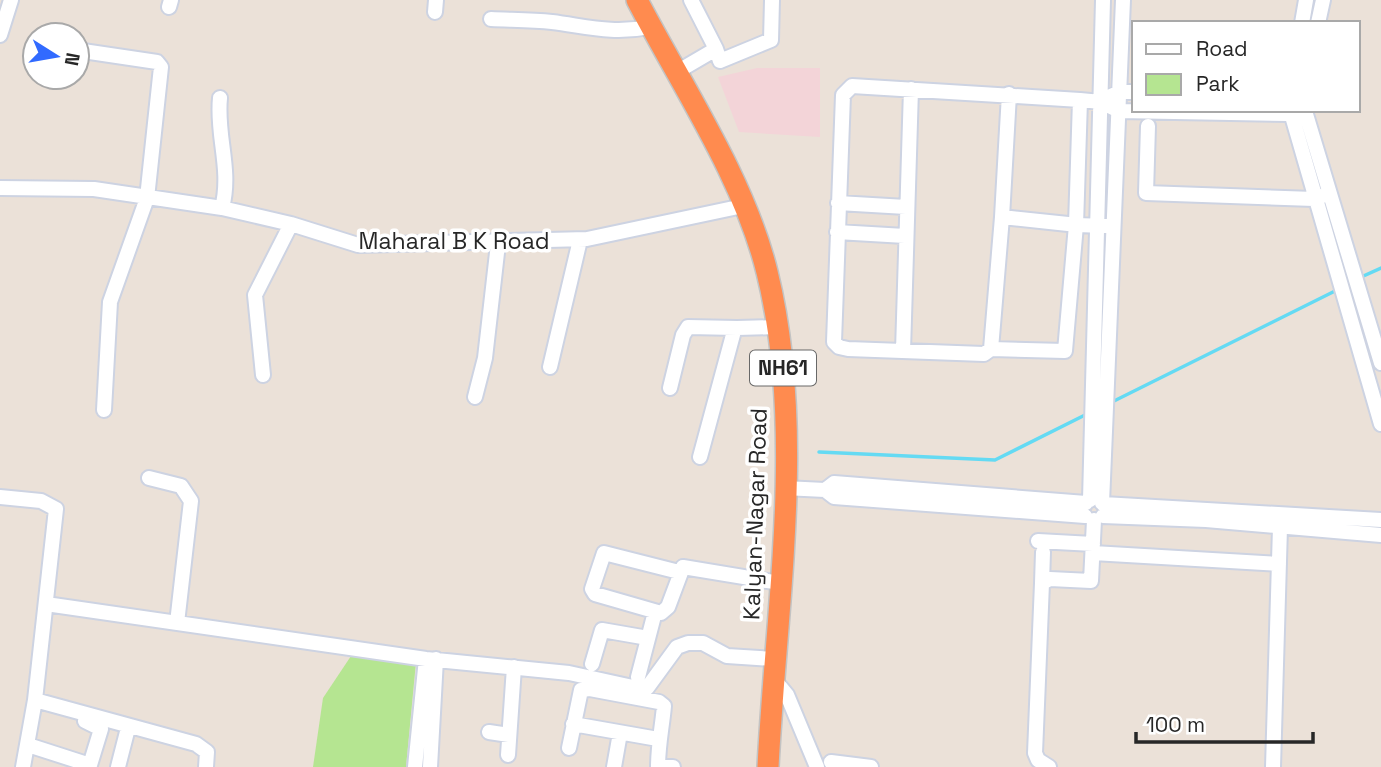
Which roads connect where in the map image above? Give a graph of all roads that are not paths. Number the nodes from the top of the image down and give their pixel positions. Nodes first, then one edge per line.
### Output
1 (11, 0) edge
2 (637, 0) edge
3 (691, 0) edge
4 (772, 0) edge
5 (1103, 0) edge
6 (1123, 0) edge
7 (1306, 0) edge
8 (1323, 0) edge
9 (491, 19) dead end
10 (1302, 21) edge
11 (1318, 21) edge
12 (650, 27) junction
13 (0, 35) edge
14 (716, 49) junction
15 (91, 52) edge
16 (675, 74) junction
17 (911, 89) junction
18 (1127, 92) edge
19 (1009, 94) junction
20 (220, 98) dead end
21 (1080, 100) junction
22 (1101, 102) junction
23 (1119, 111) junction
24 (1132, 111) edge
25 (1295, 112) edge
26 (1148, 126) dead end
27 (0, 188) edge
28 (1331, 193) junction
29 (147, 198) junction
30 (1314, 199) junction
31 (838, 203) junction
32 (743, 206) junction
33 (906, 207) junction
34 (222, 208) junction
35 (1002, 217) junction
36 (291, 224) junction
37 (1076, 225) junction
38 (1098, 226) junction
39 (1115, 226) junction
40 (836, 232) junction
41 (905, 236) junction
42 (580, 240) junction
43 (498, 244) junction
44 (778, 327) junction
45 (737, 328) junction
46 (990, 349) junction
47 (903, 351) junction
48 (1381, 363) edge
49 (550, 367) dead end
50 (263, 375) dead end
51 (670, 388) dead end
52 (475, 397) dead end
53 (1100, 408) junction
54 (104, 410) dead end
55 (1381, 424) edge
56 (700, 457) dead end
57 (149, 478) dead end
58 (784, 488) junction
59 (0, 497) edge
60 (1094, 509) junction
61 (1381, 520) edge
62 (1280, 527) junction
63 (1381, 536) edge
64 (1093, 549) junction
65 (1279, 564) junction
66 (679, 572) junction
67 (780, 583) junction
68 (1042, 583) junction
69 (46, 604) junction
70 (655, 612) junction
71 (177, 623) junction
72 (648, 638) junction
73 (431, 659) junction
74 (592, 664) dead end
75 (774, 668) junction
76 (471, 670) dead end
77 (514, 671) junction
78 (638, 677) dead end
79 (34, 704) junction
80 (573, 724) junction
81 (128, 728) junction
82 (489, 732) dead end
83 (620, 733) junction
84 (509, 735) junction
85 (658, 738) junction
86 (28, 745) junction
87 (569, 748) dead end
88 (508, 755) dead end
89 (824, 765) edge
90 (23, 767) edge
91 (118, 767) edge
92 (206, 767) edge
93 (415, 767) edge
94 (430, 767) edge
95 (614, 767) edge
96 (658, 767) edge
97 (673, 767) edge
98 (768, 767) edge
99 (871, 767) edge
100 (1049, 767) edge
101 (1273, 767) edge

1 - 13 street
2 - 12 highway, Kalyan-Nagar Road / NH61
3 - 14 street
4 - 14 street
5 - 22 street
6 - 18 street
7 - 10 street
8 - 11 street
9 - 12 street
12 - 16 highway, Kalyan-Nagar Road / NH61
14 - 16 street
15 - 29 street
16 - 32 highway, Kalyan-Nagar Road / NH61
17 - 19 street
17 - 31 street
17 - 33 street
18 - 22 street
18 - 23 street
19 - 21 street
19 - 35 street
20 - 34 street
21 - 22 street
21 - 37 street
22 - 23 street
22 - 38 street
23 - 24 street
23 - 39 street
25 - 28 street
25 - 30 street
26 - 30 street
27 - 29 street, Maharal B K Road
28 - 30 street
28 - 48 street
29 - 34 street, Maharal B K Road
29 - 54 street
30 - 55 street
31 - 33 street
31 - 40 street
32 - 42 street, Maharal B K Road
32 - 44 highway, Kalyan-Nagar Road / NH61
33 - 41 street
34 - 36 street, Maharal B K Road
35 - 37 street
35 - 46 street
36 - 43 street, Maharal B K Road
36 - 50 street
37 - 38 street
37 - 46 street
38 - 39 street
38 - 53 street
39 - 53 street
40 - 41 street
40 - 47 street
41 - 47 street
42 - 43 street, Maharal B K Road
42 - 49 street
43 - 52 street
44 - 45 street
44 - 58 highway, Kalyan-Nagar Road / NH61
45 - 51 street
45 - 56 street
46 - 47 street
53 - 60 street
57 - 71 street
58 - 60 street
58 - 67 highway, Kalyan-Nagar Road / NH61
59 - 69 street
60 - 61 street
60 - 62 street
60 - 64 street
62 - 63 street
62 - 65 street
64 - 65 street
64 - 68 street
64 - 68 street
65 - 101 street
66 - 67 street
66 - 70 street
66 - 70 street
67 - 75 highway, Kalyan-Nagar Road / NH61
68 - 100 street
69 - 71 street
69 - 79 street
70 - 72 street
71 - 73 street
72 - 74 street
72 - 78 street
73 - 77 street
73 - 93 street
73 - 94 street
75 - 77 street
75 - 89 street
75 - 98 highway, Kalyan-Nagar Road / NH61
76 - 77 street
77 - 84 street
79 - 81 street
79 - 86 street
79 - 86 street
80 - 83 street
80 - 85 street
80 - 87 street
81 - 91 street
81 - 92 street
82 - 84 street
83 - 85 street
83 - 95 street
84 - 88 street
85 - 96 street
86 - 90 street
89 - 99 street
96 - 97 street

